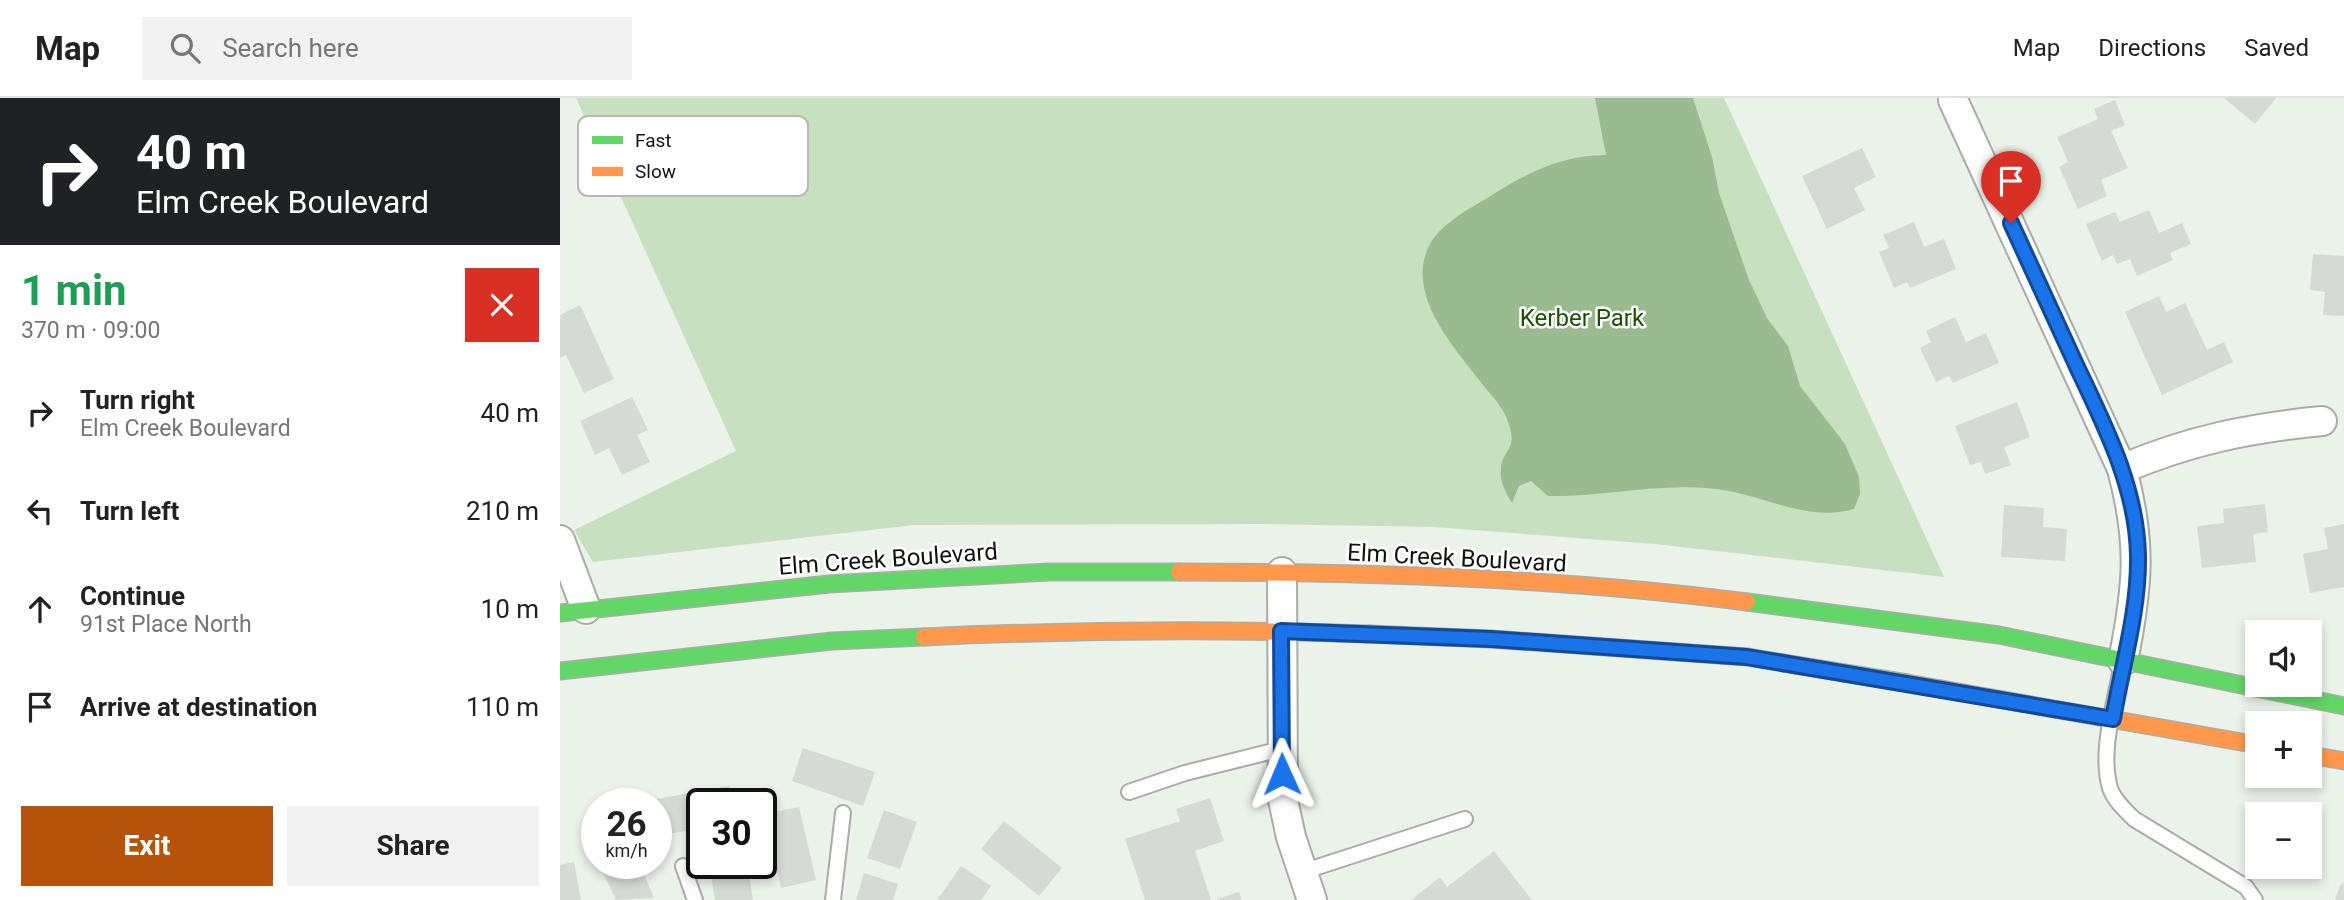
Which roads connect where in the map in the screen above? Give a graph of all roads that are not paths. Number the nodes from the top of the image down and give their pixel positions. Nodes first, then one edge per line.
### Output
1 (1953, 100) dead end
2 (2322, 421) dead end
3 (2122, 469) junction
4 (560, 540) edge
5 (1282, 572) junction
6 (573, 611) edge
7 (1281, 631) junction
8 (2123, 662) junction
9 (560, 671) edge
10 (2344, 706) edge
11 (2113, 719) junction
12 (2245, 743) edge
13 (1282, 749) junction
14 (2322, 757) edge
15 (2344, 761) edge
16 (1129, 792) dead end
17 (844, 813) dead end
18 (1465, 819) dead end
19 (683, 866) dead end
20 (1302, 872) junction
21 (695, 900) edge
22 (833, 900) edge
23 (1312, 900) edge
24 (2255, 900) edge

1 - 3 street
2 - 3 street
3 - 8 street
4 - 6 street
5 - 6 main road, Elm Creek Boulevard
5 - 7 street
5 - 8 main road, Elm Creek Boulevard
7 - 9 main road
7 - 11 main road
7 - 13 street
8 - 10 main road, Elm Creek Boulevard
8 - 11 lane
11 - 12 main road
11 - 24 lane
13 - 16 lane
13 - 20 street
14 - 15 main road
17 - 22 lane
18 - 20 lane
19 - 21 lane
20 - 23 street

